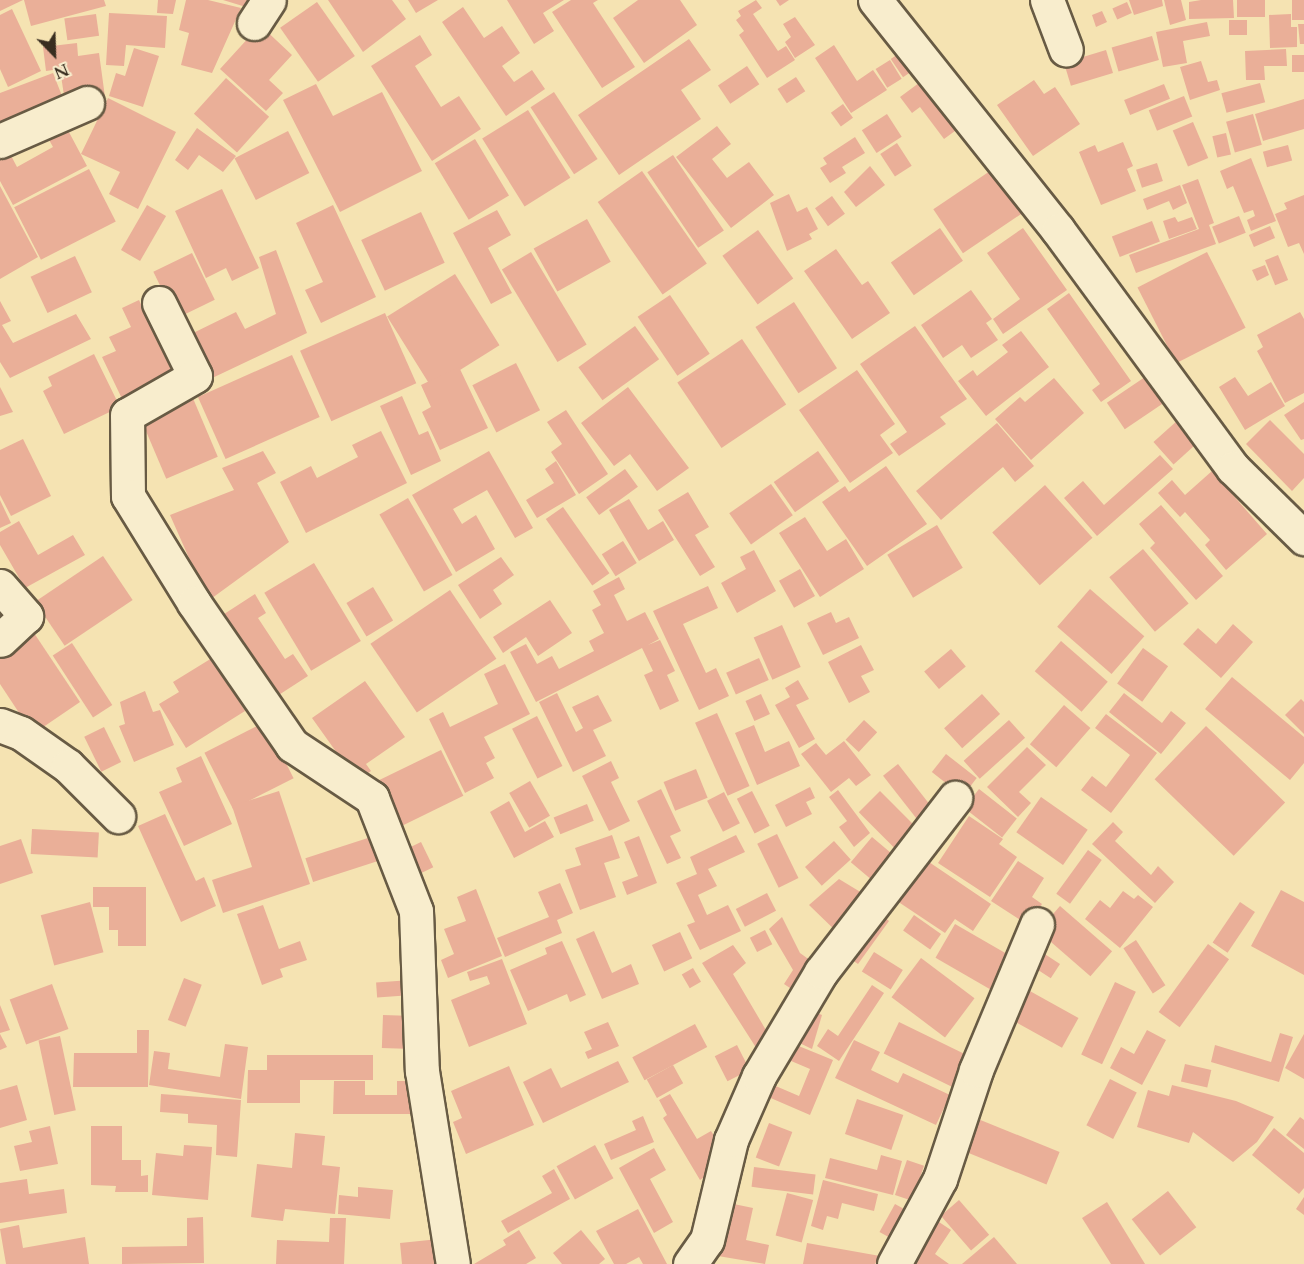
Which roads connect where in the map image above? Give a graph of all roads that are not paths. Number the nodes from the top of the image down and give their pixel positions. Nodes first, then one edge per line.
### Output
1 (875, 0) edge
2 (1047, 0) edge
3 (1066, 50) dead end
4 (87, 103) dead end
5 (0, 141) edge
6 (159, 303) dead end
7 (1304, 538) edge
8 (0, 586) edge
9 (0, 639) edge
10 (0, 725) edge
11 (955, 798) dead end
12 (118, 816) dead end
13 (1037, 924) dead end
14 (453, 1264) edge
15 (690, 1264) edge
16 (894, 1264) edge

1 - 7 street
2 - 3 street
4 - 5 street
6 - 14 street
8 - 9 street
10 - 12 street
11 - 15 street
13 - 16 street

